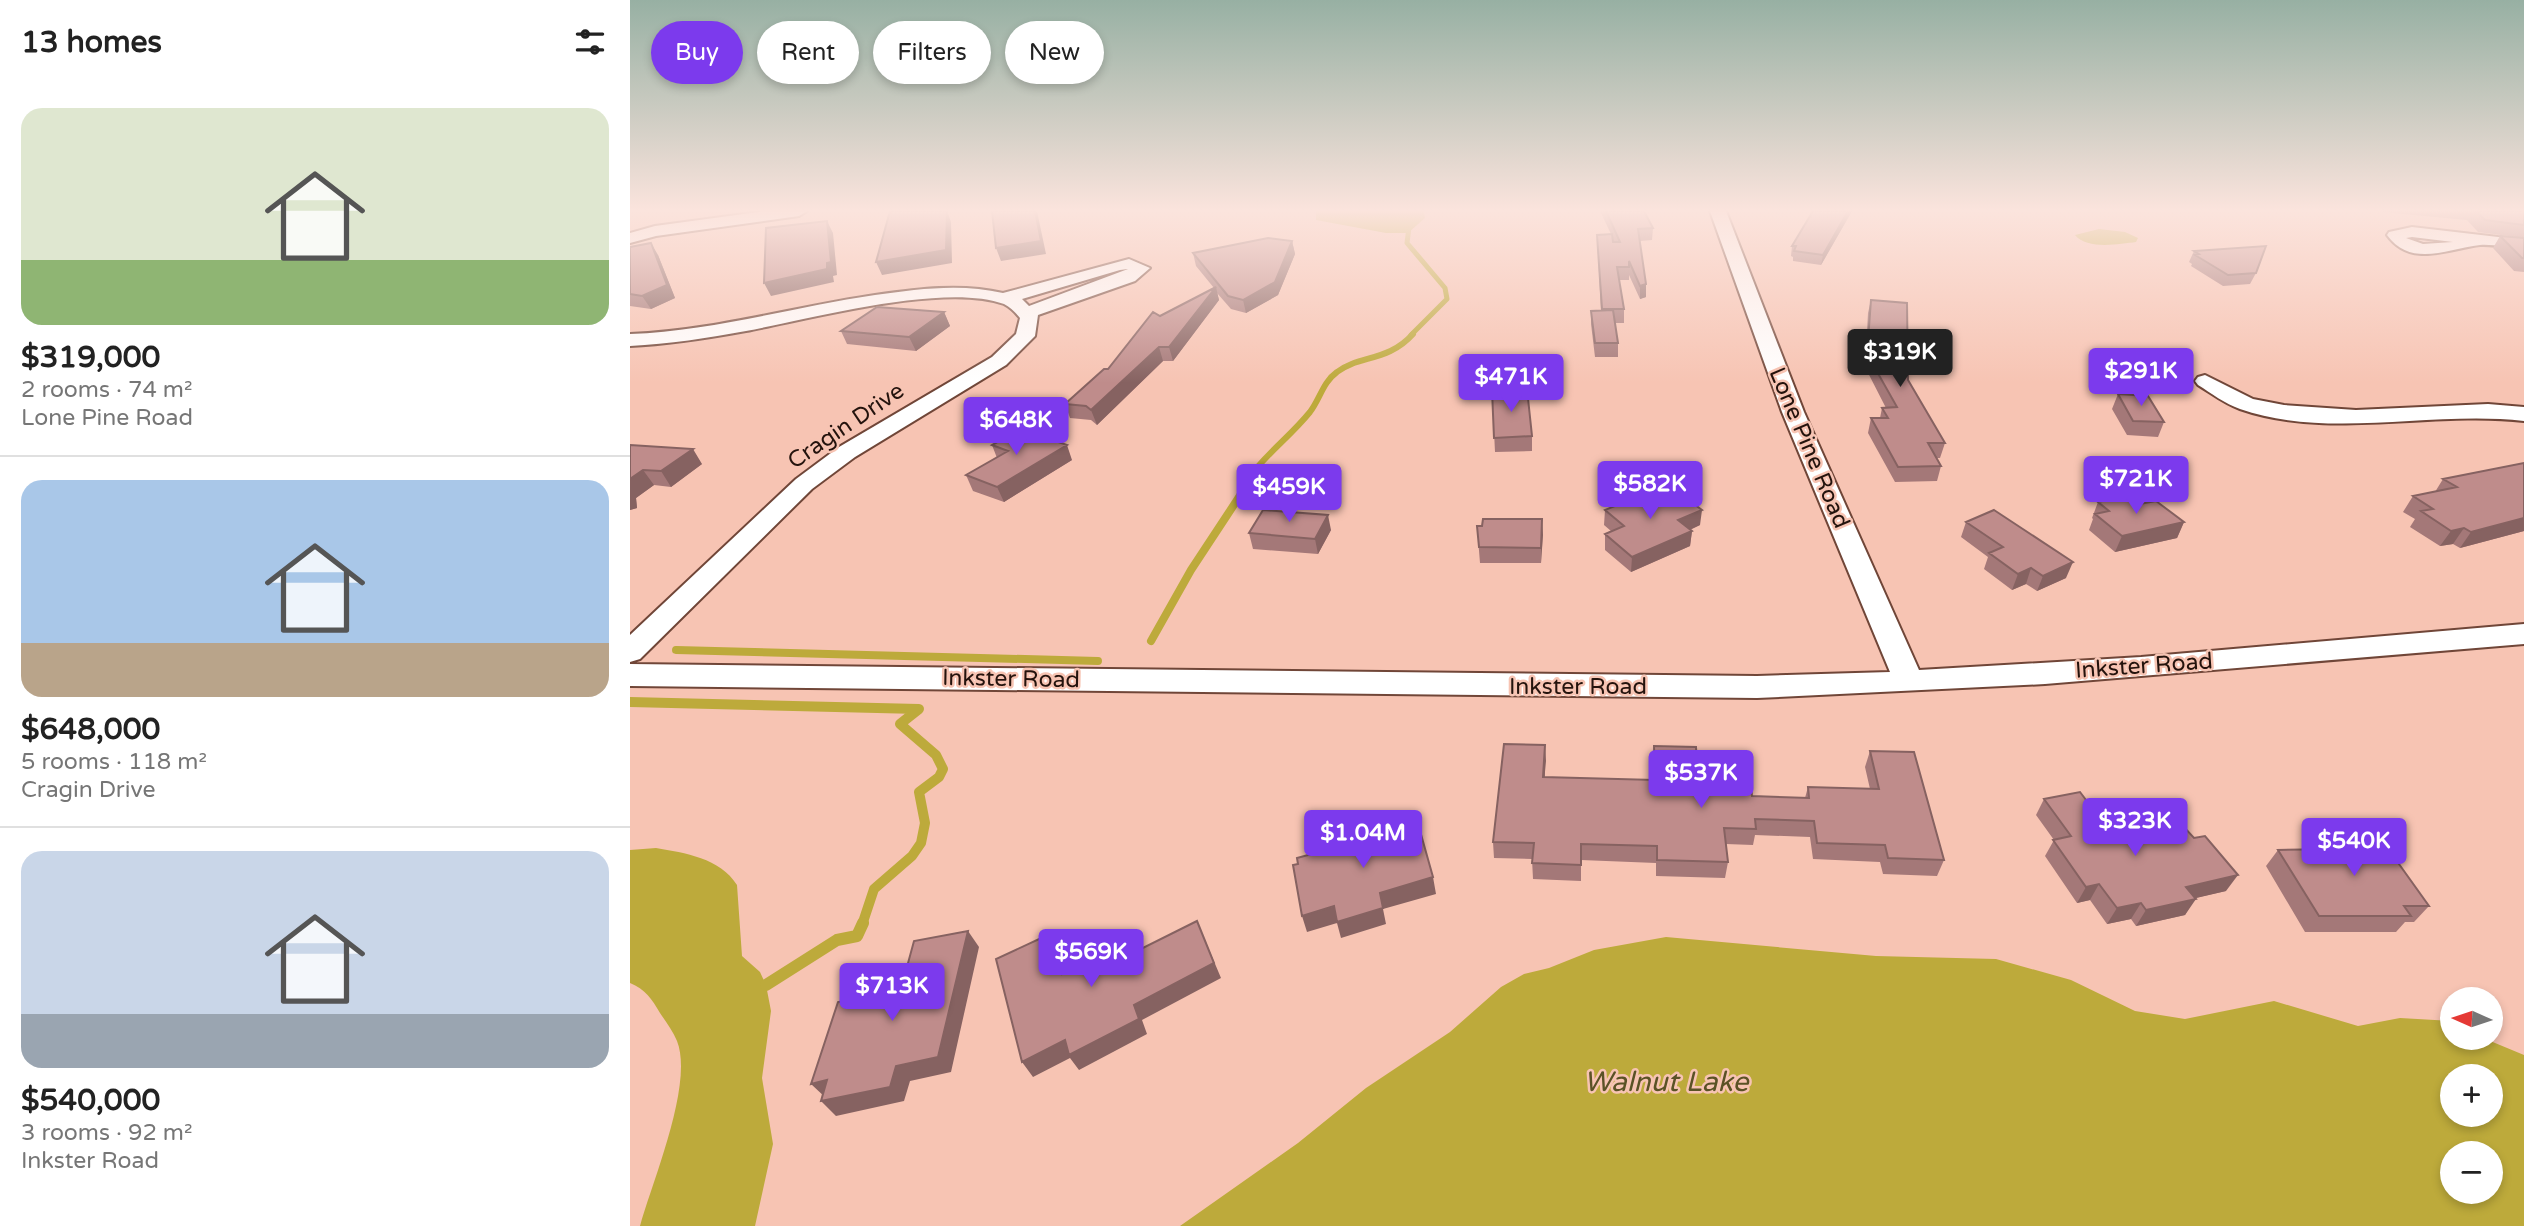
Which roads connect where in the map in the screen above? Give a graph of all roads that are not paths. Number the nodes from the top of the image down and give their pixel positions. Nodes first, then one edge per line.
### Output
1 (1108, 268) edge
2 (1141, 268) edge
3 (1739, 268) edge
4 (1006, 298) junction
5 (1028, 312) junction
6 (630, 340) edge
7 (2205, 381) dead end
8 (2524, 414) edge
9 (2524, 634) edge
10 (630, 652) edge
11 (630, 675) edge
12 (1909, 682) junction

1 - 4 street
2 - 5 street
3 - 12 street, Lone Pine Road
4 - 5 street
4 - 6 street
5 - 10 street, Cragin Drive
7 - 8 street
9 - 12 street, Inkster Road
11 - 12 street, Inkster Road

